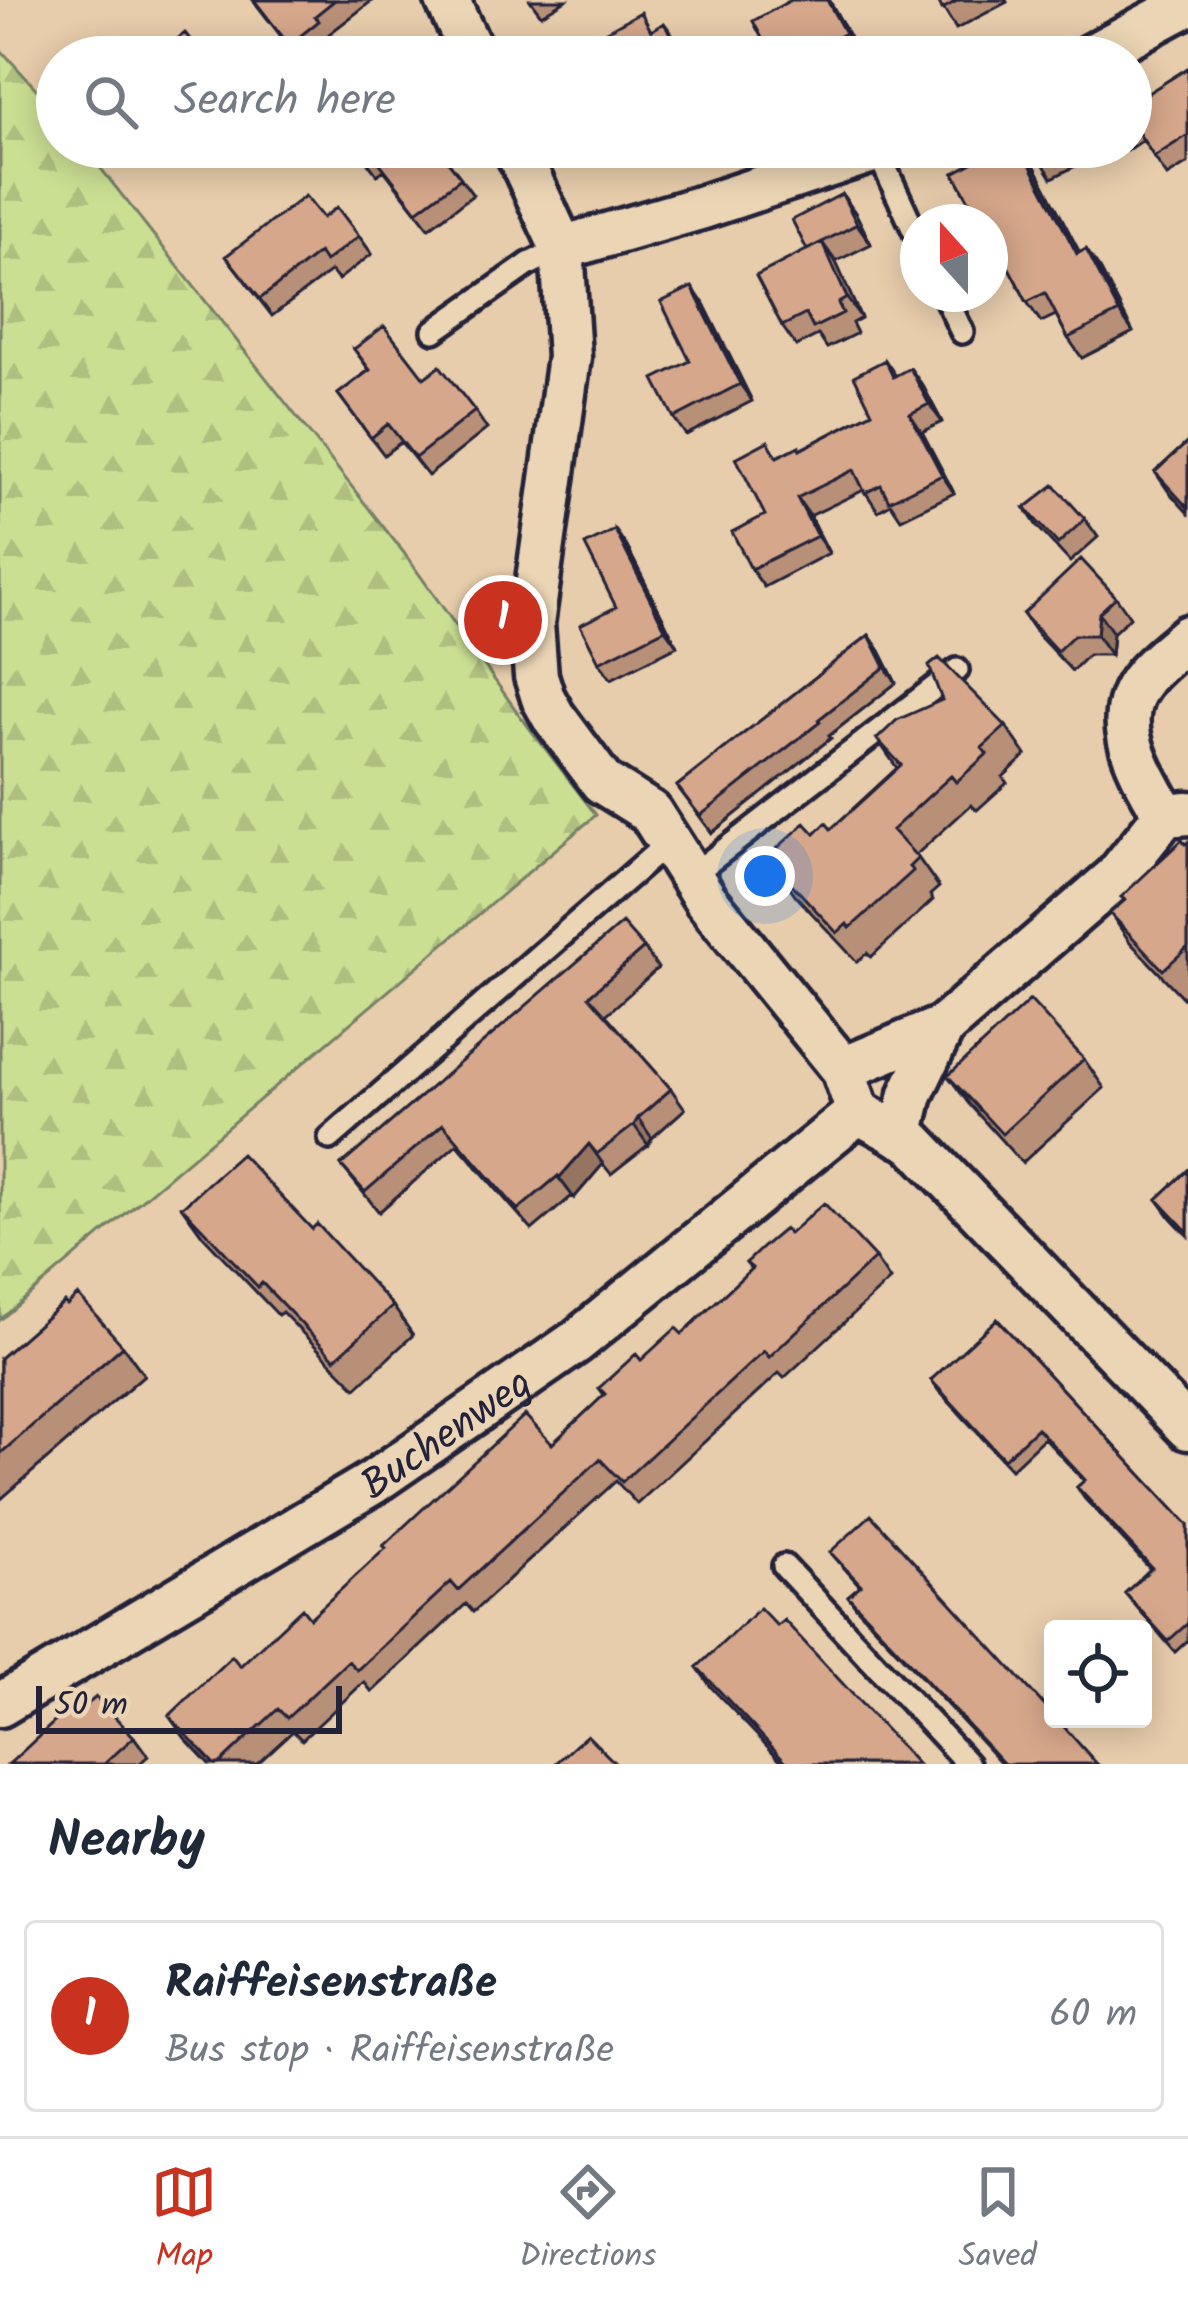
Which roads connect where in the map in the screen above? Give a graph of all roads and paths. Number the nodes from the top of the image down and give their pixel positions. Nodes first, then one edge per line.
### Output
1 (447, 0) edge
2 (1181, 4) edge
3 (464, 36) edge
4 (1125, 36) edge
5 (525, 168) edge
6 (820, 168) edge
7 (888, 168) edge
8 (904, 204) edge
9 (562, 248) junction
10 (953, 312) edge
11 (434, 331) dead end
12 (962, 332) dead end
13 (1188, 637) edge
14 (957, 670) edge
15 (1176, 814) edge
16 (680, 859) junction
17 (943, 1027) junction
18 (843, 1069) junction
19 (858, 1112) junction
20 (902, 1136) junction
21 (330, 1138) dead end
22 (1188, 1428) edge
23 (784, 1566) dead end
24 (0, 1705) edge
25 (968, 1764) edge

1 - 3 street
2 - 4 street
5 - 9 street
6 - 9 street
7 - 8 lane
9 - 11 lane
9 - 16 street
10 - 12 lane
13 - 15 street
14 - 16 lane
15 - 17 street
16 - 18 street
16 - 21 lane
17 - 18 street
17 - 20 street
18 - 19 street
19 - 20 street
19 - 24 street, Buchenweg
20 - 22 street
23 - 25 lane

